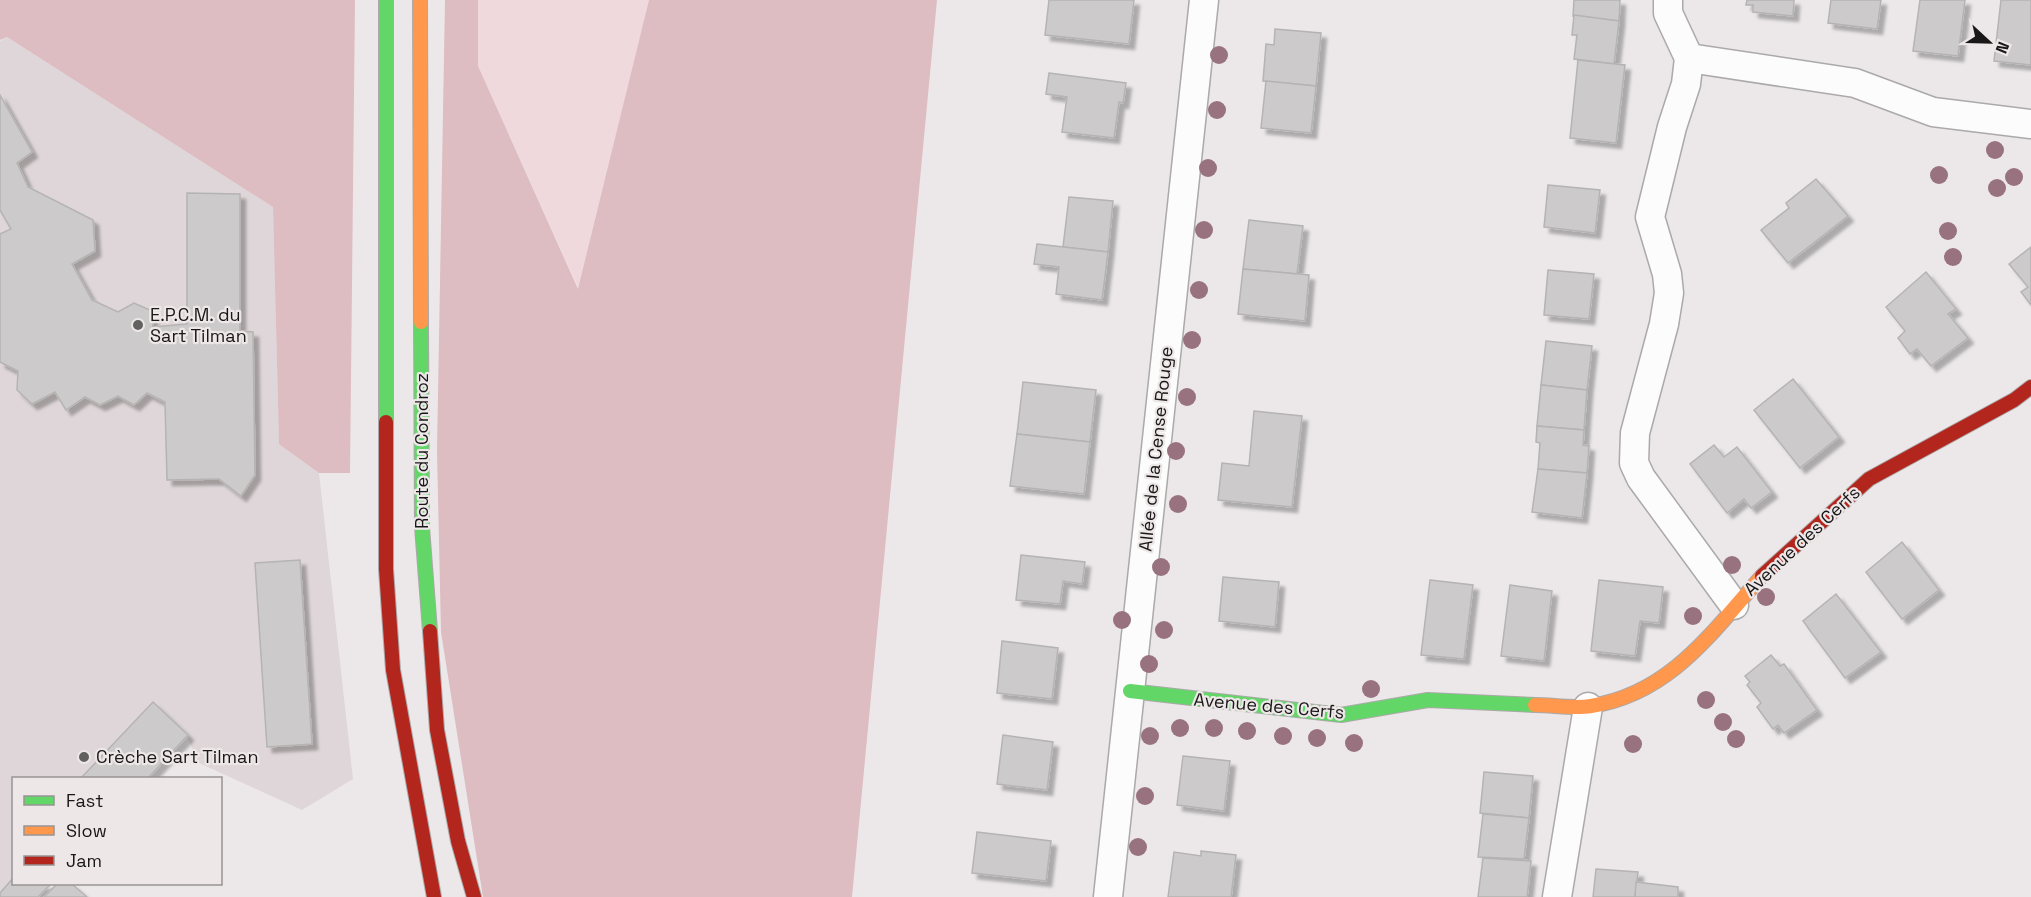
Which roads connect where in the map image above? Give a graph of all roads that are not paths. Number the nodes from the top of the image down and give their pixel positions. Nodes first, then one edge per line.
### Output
1 (386, 0) edge
2 (420, 0) edge
3 (1204, 0) edge
4 (1668, 0) edge
5 (1689, 58) junction
6 (2031, 124) edge
7 (2031, 387) edge
8 (1734, 605) junction
9 (1130, 691) junction
10 (1588, 707) junction
11 (434, 897) edge
12 (474, 897) edge
13 (1108, 897) edge
14 (1557, 897) edge

1 - 11 main road, Route du Condroz
2 - 12 main road, Route du Condroz
3 - 9 street, Allée de la Cense Rouge
4 - 5 street
5 - 6 street
5 - 8 street
7 - 8 main road, Avenue des Cerfs
8 - 10 main road, Avenue des Cerfs
9 - 10 main road, Avenue des Cerfs
9 - 13 street, Allée de la Cense Rouge
10 - 14 street

